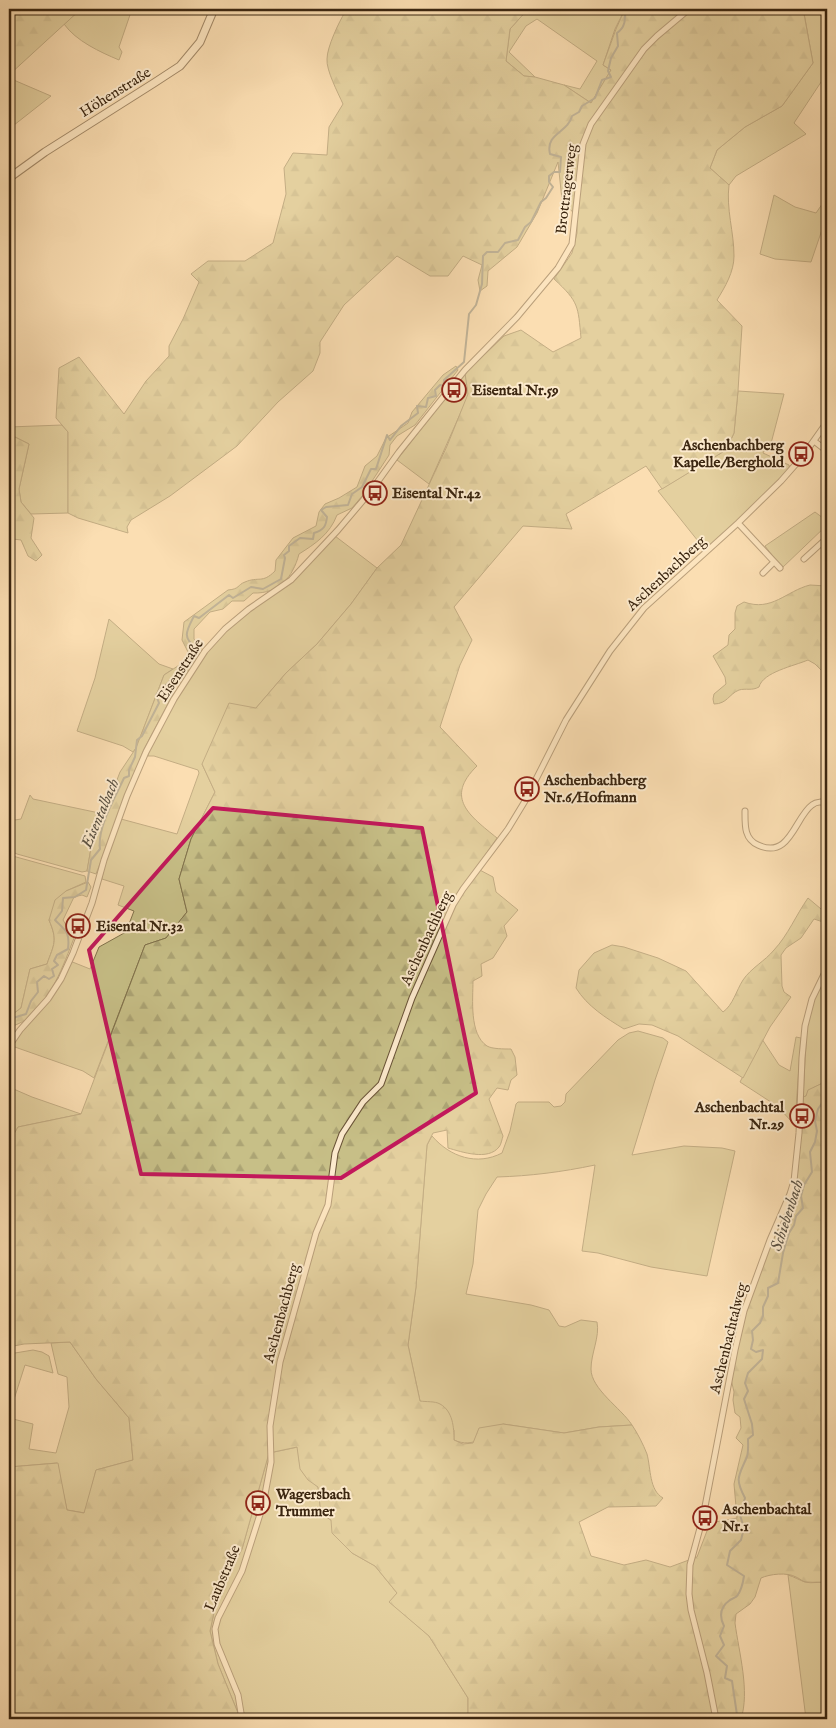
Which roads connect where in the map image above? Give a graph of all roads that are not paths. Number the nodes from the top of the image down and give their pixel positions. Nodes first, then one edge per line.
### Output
1 (214, 9) edge
2 (687, 10) edge
3 (9, 178) edge
4 (465, 370) joint
5 (827, 422) edge
6 (814, 441) junction
7 (827, 451) edge
8 (738, 523) junction
9 (827, 538) edge
10 (804, 558) dead end
11 (774, 562) junction
12 (780, 568) dead end
13 (763, 573) dead end
14 (827, 803) edge
15 (745, 812) dead end
16 (827, 968) edge
17 (9, 1046) edge
18 (263, 1505) joint
19 (242, 1719) edge
20 (716, 1719) edge

1 - 3 street, Höhenstraße
2 - 4 street, Brottragerweg
4 - 17 street, Eisenstraße
5 - 6 street, Aschenbachberg
6 - 7 street
6 - 8 street, Aschenbachberg
8 - 11 street
8 - 18 street, Aschenbachberg
9 - 10 street
11 - 12 street
11 - 13 street
14 - 15 street
16 - 20 street, Aschenbachtalweg
18 - 19 street, Laubstraße

